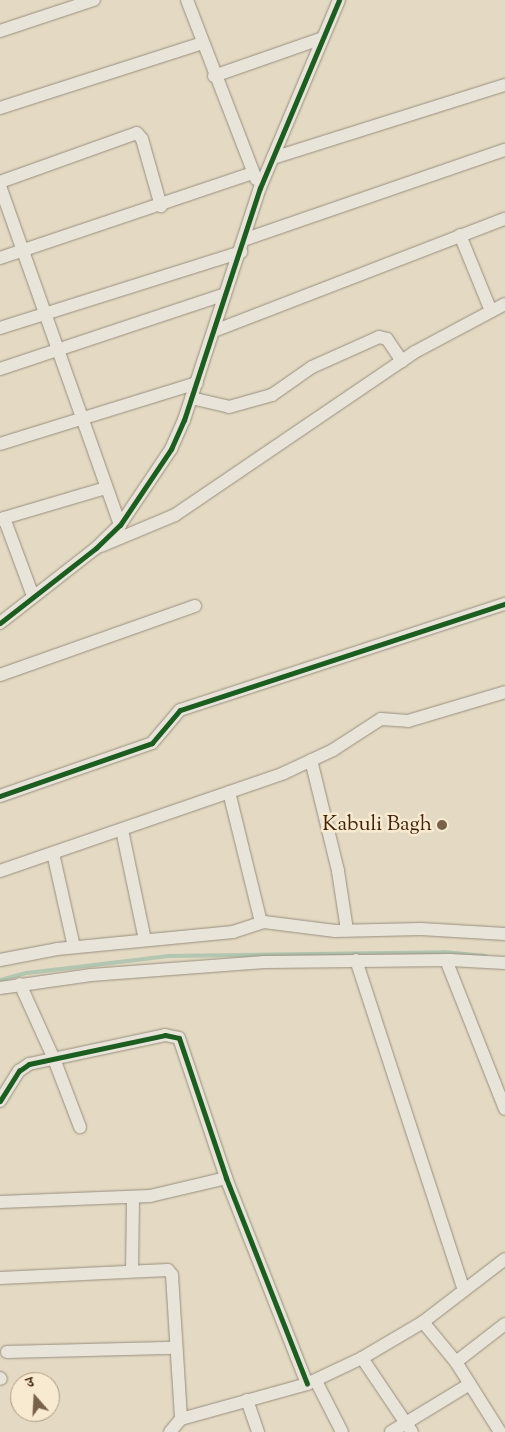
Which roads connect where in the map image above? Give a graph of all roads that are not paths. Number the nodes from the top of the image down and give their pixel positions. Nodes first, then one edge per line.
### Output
1 (94, 0) edge
2 (187, 0) edge
3 (339, 0) edge
4 (0, 31) edge
5 (323, 38) junction
6 (202, 43) junction
7 (214, 76) junction
8 (505, 85) edge
9 (0, 108) edge
10 (505, 150) edge
11 (273, 158) junction
12 (253, 173) junction
13 (0, 182) edge
14 (0, 186) edge
15 (260, 188) junction
16 (161, 206) junction
17 (505, 219) edge
18 (460, 235) junction
19 (246, 239) junction
20 (23, 250) junction
21 (241, 252) junction
22 (0, 258) edge
23 (225, 294) junction
24 (505, 304) edge
25 (491, 311) junction
26 (46, 312) junction
27 (0, 328) edge
28 (214, 330) junction
29 (58, 347) junction
30 (402, 361) junction
31 (0, 369) edge
32 (196, 382) junction
33 (192, 398) junction
34 (84, 418) junction
35 (0, 444) edge
36 (106, 488) junction
37 (2, 519) edge
38 (120, 525) junction
39 (96, 548) junction
40 (33, 596) junction
41 (505, 604) edge
42 (195, 606) dead end
43 (0, 623) edge
44 (0, 675) edge
45 (505, 692) edge
46 (311, 760) junction
47 (229, 792) junction
48 (0, 796) edge
49 (122, 830) junction
50 (53, 853) junction
51 (0, 871) edge
52 (261, 922) junction
53 (347, 930) junction
54 (505, 934) edge
55 (145, 940) junction
56 (74, 947) junction
57 (0, 960) edge
58 (356, 960) junction
59 (446, 960) junction
60 (505, 963) edge
61 (20, 984) junction
62 (0, 988) edge
63 (54, 1059) junction
64 (2, 1094) edge
65 (505, 1108) edge
66 (80, 1127) dead end
67 (226, 1178) junction
68 (133, 1197) junction
69 (0, 1202) edge
70 (505, 1259) edge
71 (132, 1271) junction
72 (0, 1278) edge
73 (464, 1290) junction
74 (423, 1322) junction
75 (505, 1324) edge
76 (176, 1348) junction
77 (7, 1352) dead end
78 (362, 1358) junction
79 (456, 1362) junction
80 (311, 1382) junction
81 (470, 1384) junction
82 (247, 1400) junction
83 (181, 1419) junction
84 (409, 1428) edge
85 (170, 1432) edge
86 (258, 1432) edge
87 (342, 1432) edge
88 (391, 1432) edge
89 (500, 1432) edge

1 - 4 street
2 - 6 street
3 - 5 street
5 - 7 street
5 - 11 street
6 - 7 street
6 - 9 street
7 - 12 street
8 - 11 street
10 - 19 street
11 - 15 street
12 - 15 street
12 - 16 street
13 - 16 street
14 - 20 street
15 - 19 street
16 - 20 street
17 - 18 street
18 - 25 street
18 - 28 street
19 - 21 street
20 - 22 street
20 - 26 street
21 - 23 street
21 - 26 street
23 - 28 street
23 - 29 street
24 - 25 street
25 - 30 street
26 - 27 street
26 - 29 street
28 - 32 street
29 - 31 street
29 - 34 street
30 - 33 street
30 - 39 street
32 - 33 street
32 - 34 street
33 - 38 street
34 - 35 street
34 - 36 street
36 - 37 street
36 - 38 street
37 - 40 street
38 - 39 street
39 - 40 street
40 - 43 street
41 - 48 street
42 - 44 street
45 - 46 street
46 - 47 street
46 - 53 street
47 - 49 street
47 - 52 street
49 - 50 street
49 - 55 street
50 - 51 street
50 - 56 street
52 - 53 street
52 - 55 street
53 - 54 street
55 - 56 street
56 - 57 street
58 - 59 street
58 - 61 street
58 - 73 street
59 - 60 street
59 - 65 street
61 - 62 street
61 - 63 street
63 - 64 street
63 - 66 street
63 - 67 street
67 - 68 street
67 - 80 street
68 - 69 street
68 - 71 street
70 - 73 street
71 - 72 street
71 - 76 street
73 - 74 street
74 - 78 street
74 - 79 street
75 - 79 street
76 - 77 street
76 - 83 street
78 - 80 street
78 - 84 street
79 - 81 street
80 - 82 street
80 - 87 street
81 - 84 street
81 - 89 street
82 - 83 street
82 - 86 street
83 - 85 street
84 - 88 street

